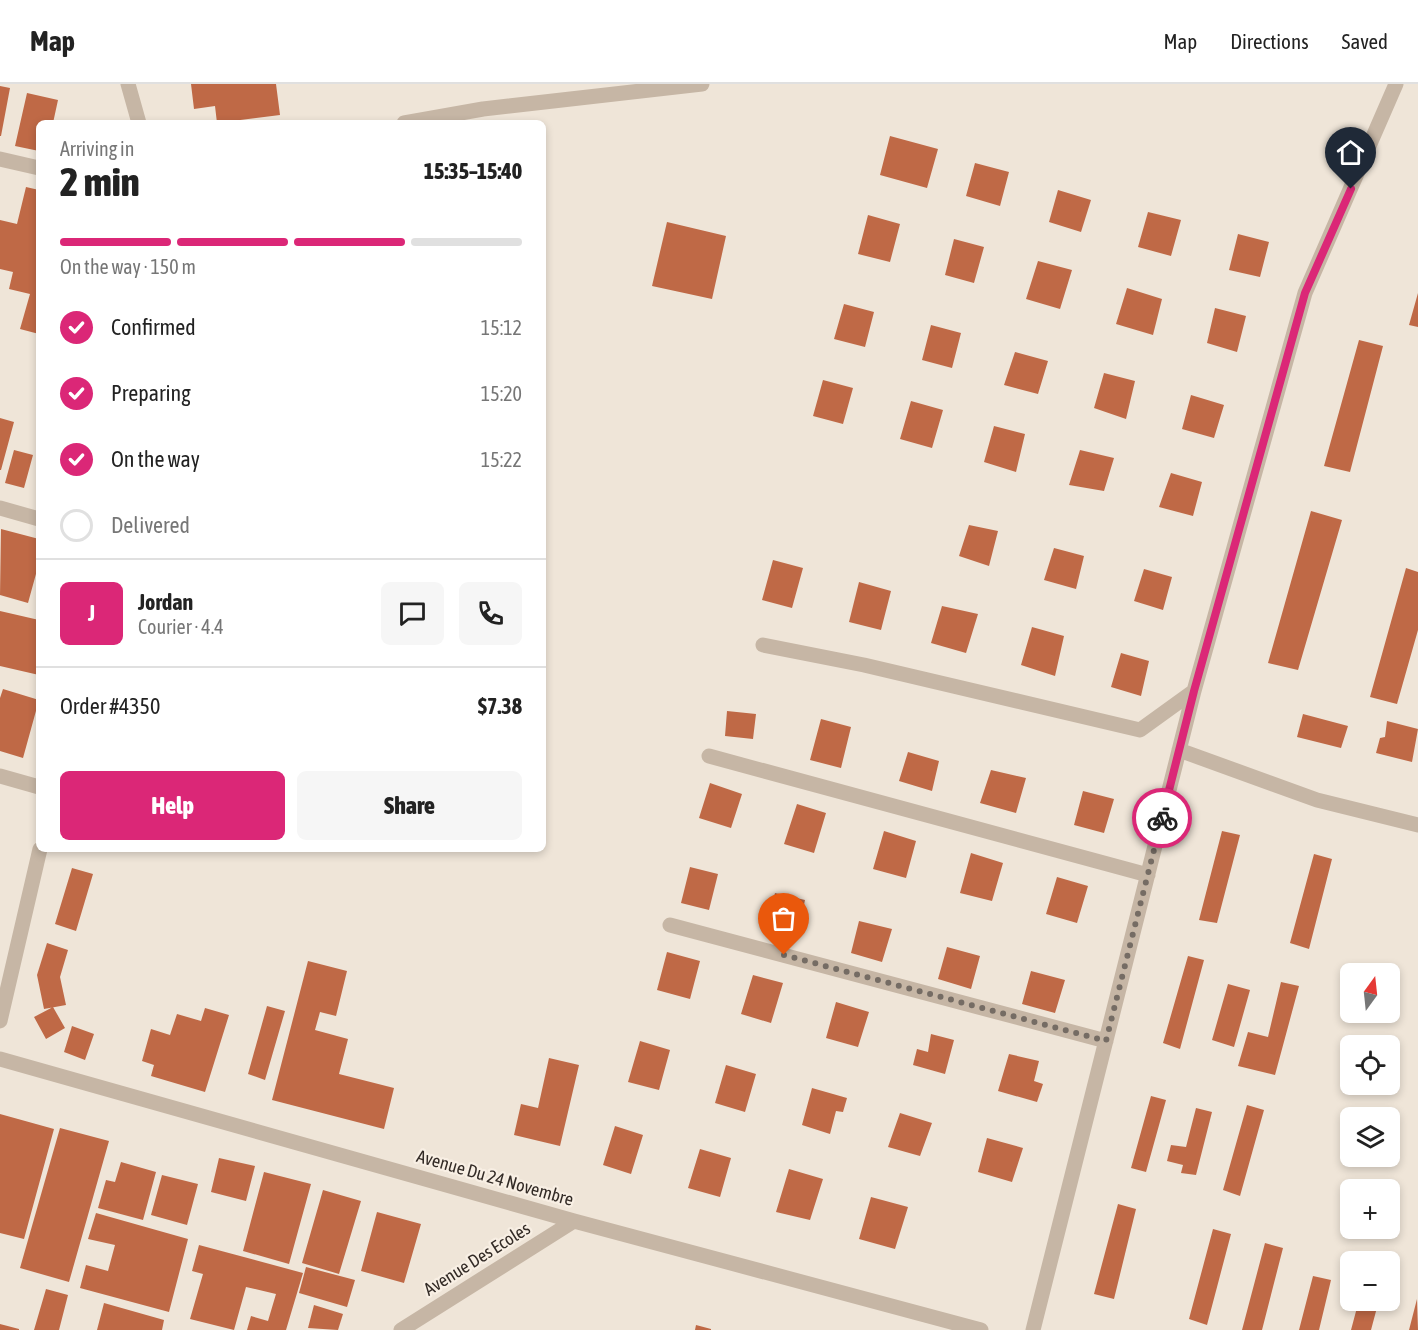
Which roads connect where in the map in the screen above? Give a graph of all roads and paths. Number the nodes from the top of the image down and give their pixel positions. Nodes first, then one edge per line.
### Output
1 (129, 84) edge
2 (696, 84) edge
3 (702, 84) edge
4 (1396, 84) edge
5 (138, 120) edge
6 (421, 120) edge
7 (0, 159) edge
8 (36, 167) edge
9 (0, 508) edge
10 (36, 518) edge
11 (763, 645) dead end
12 (1194, 691) junction
13 (1179, 750) junction
14 (709, 756) dead end
15 (0, 776) edge
16 (36, 786) edge
17 (1418, 825) edge
18 (39, 852) edge
19 (1148, 875) junction
20 (669, 924) dead end
21 (0, 1021) edge
22 (1106, 1041) junction
23 (0, 1059) edge
24 (574, 1221) junction
25 (401, 1330) edge
26 (981, 1330) edge
27 (1032, 1330) edge

1 - 5 street
2 - 3 street
2 - 6 street
4 - 12 street
7 - 8 street
9 - 10 street
11 - 12 street
12 - 13 street
13 - 17 street
13 - 19 street
14 - 19 street
15 - 16 street
18 - 21 street
19 - 22 street
20 - 22 street
22 - 27 street
23 - 24 street, Avenue Du 24 Novembre
24 - 25 street, Avenue Des Ecoles
24 - 26 street, Avenue Du 24 Novembre

